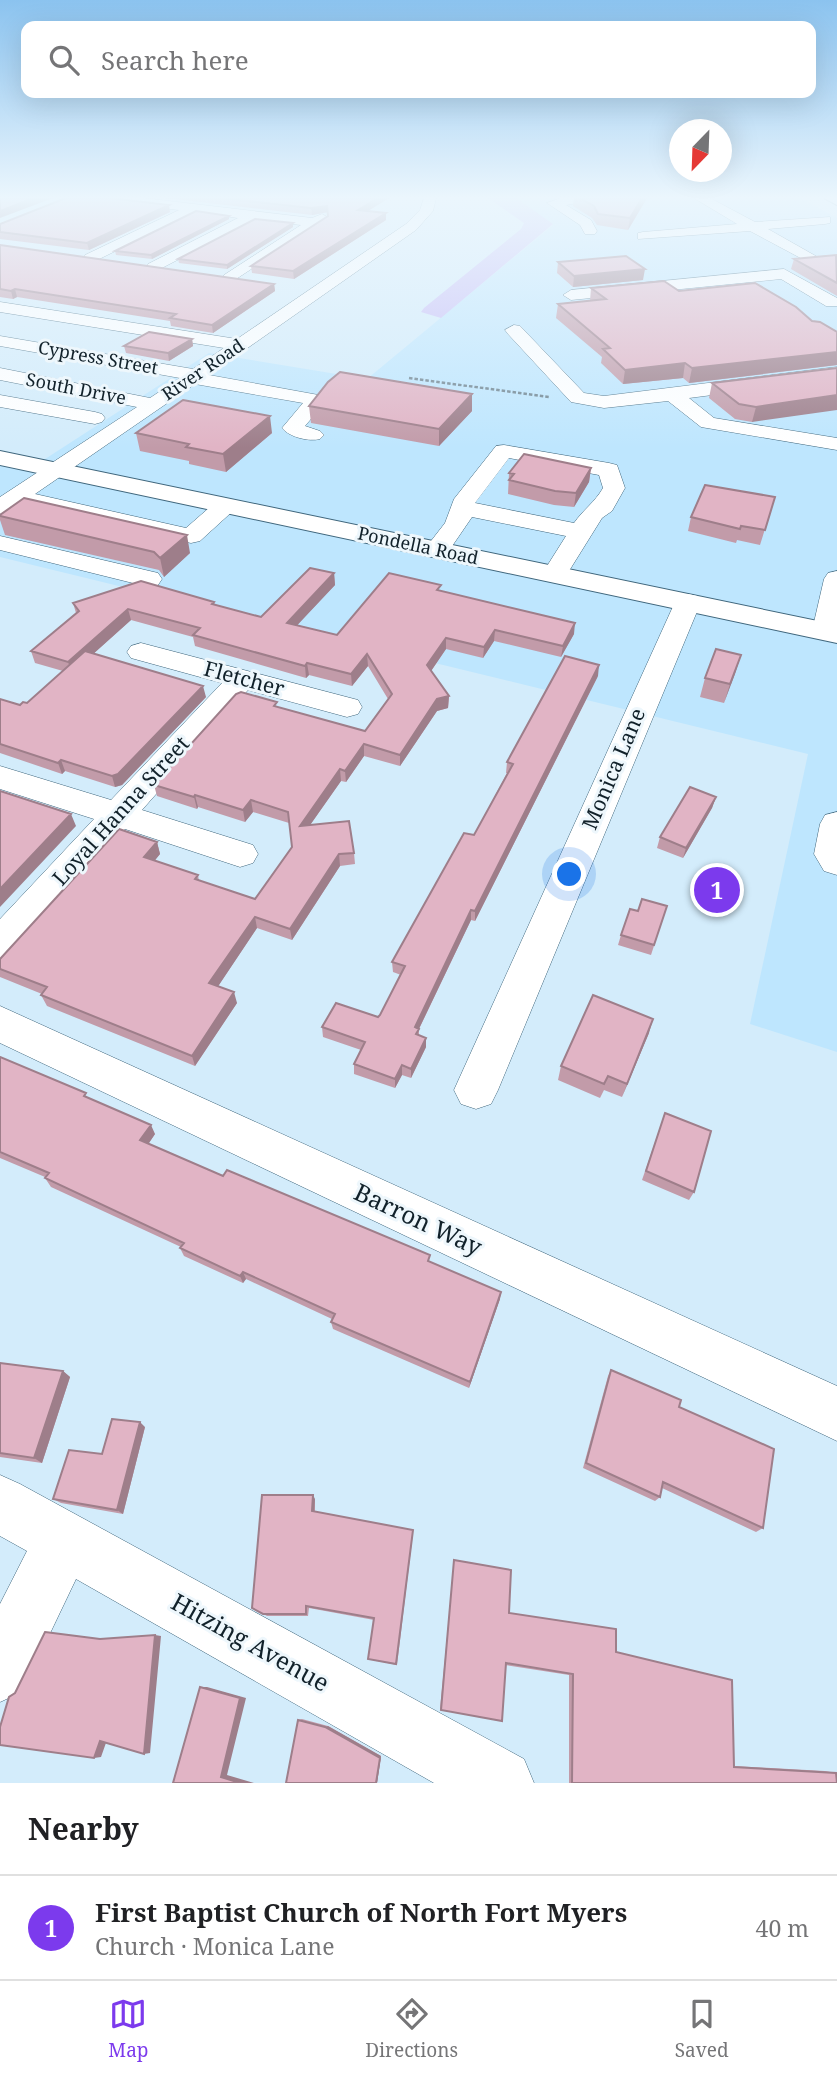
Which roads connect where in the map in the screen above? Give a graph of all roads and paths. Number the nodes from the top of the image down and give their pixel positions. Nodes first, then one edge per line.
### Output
1 (251, 281) edge
2 (333, 281) edge
3 (711, 281) edge
4 (793, 281) edge
5 (256, 282) edge
6 (294, 287) dead end
7 (776, 287) dead end
8 (320, 290) junction
9 (583, 306) edge
10 (0, 307) edge
11 (831, 311) edge
12 (534, 328) dead end
13 (0, 341) edge
14 (240, 345) junction
15 (837, 373) edge
16 (0, 374) edge
17 (194, 376) junction
18 (409, 378) dead end
19 (672, 394) junction
20 (578, 398) junction
21 (0, 401) edge
22 (152, 404) junction
23 (123, 424) junction
24 (313, 435) dead end
25 (837, 444) edge
26 (0, 458) edge
27 (58, 470) junction
28 (8, 502) edge
29 (226, 505) junction
30 (462, 509) junction
31 (581, 532) junction
32 (0, 543) edge
33 (437, 550) junction
34 (555, 574) junction
35 (149, 579) dead end
36 (837, 579) edge
37 (688, 602) junction
38 (831, 632) edge
39 (141, 652) dead end
40 (242, 678) junction
41 (346, 707) dead end
42 (0, 777) edge
43 (118, 814) junction
44 (837, 824) edge
45 (240, 854) dead end
46 (837, 862) edge
47 (0, 944) edge
48 (0, 1024) edge
49 (476, 1090) dead end
50 (837, 1414) edge
51 (0, 1504) edge
52 (64, 1540) junction
53 (0, 1670) edge
54 (500, 1783) edge

1 - 5 street
2 - 8 street, River Road
3 - 9 street
4 - 11 street
6 - 8 street
7 - 11 street
8 - 14 street, River Road
10 - 14 street
12 - 20 street
13 - 17 street, Cypress Street
14 - 17 street, River Road
15 - 19 street
16 - 22 street, South Drive
17 - 22 street, River Road
17 - 24 street, Cypress Street
18 - 20 path
19 - 20 street
19 - 25 street
21 - 23 street
22 - 23 street, River Road
23 - 27 street, River Road
26 - 27 main road, Pondella Road
27 - 28 street, River Road
27 - 29 main road, Pondella Road
28 - 29 street
29 - 33 main road, Pondella Road
30 - 31 street
30 - 31 street
30 - 33 street
31 - 34 street
32 - 35 street
33 - 34 main road, Pondella Road
34 - 37 main road, Pondella Road
36 - 38 street
37 - 38 main road, Pondella Road
37 - 49 street, Monica Lane
39 - 40 street, Fletcher
40 - 41 street, Fletcher
40 - 43 street, Loyal Hanna Street
42 - 43 street
43 - 45 street
43 - 47 street, Loyal Hanna Street
44 - 46 street
48 - 50 street, Barron Way
51 - 52 street, Hitzing Avenue
52 - 53 street
52 - 54 street, Hitzing Avenue

